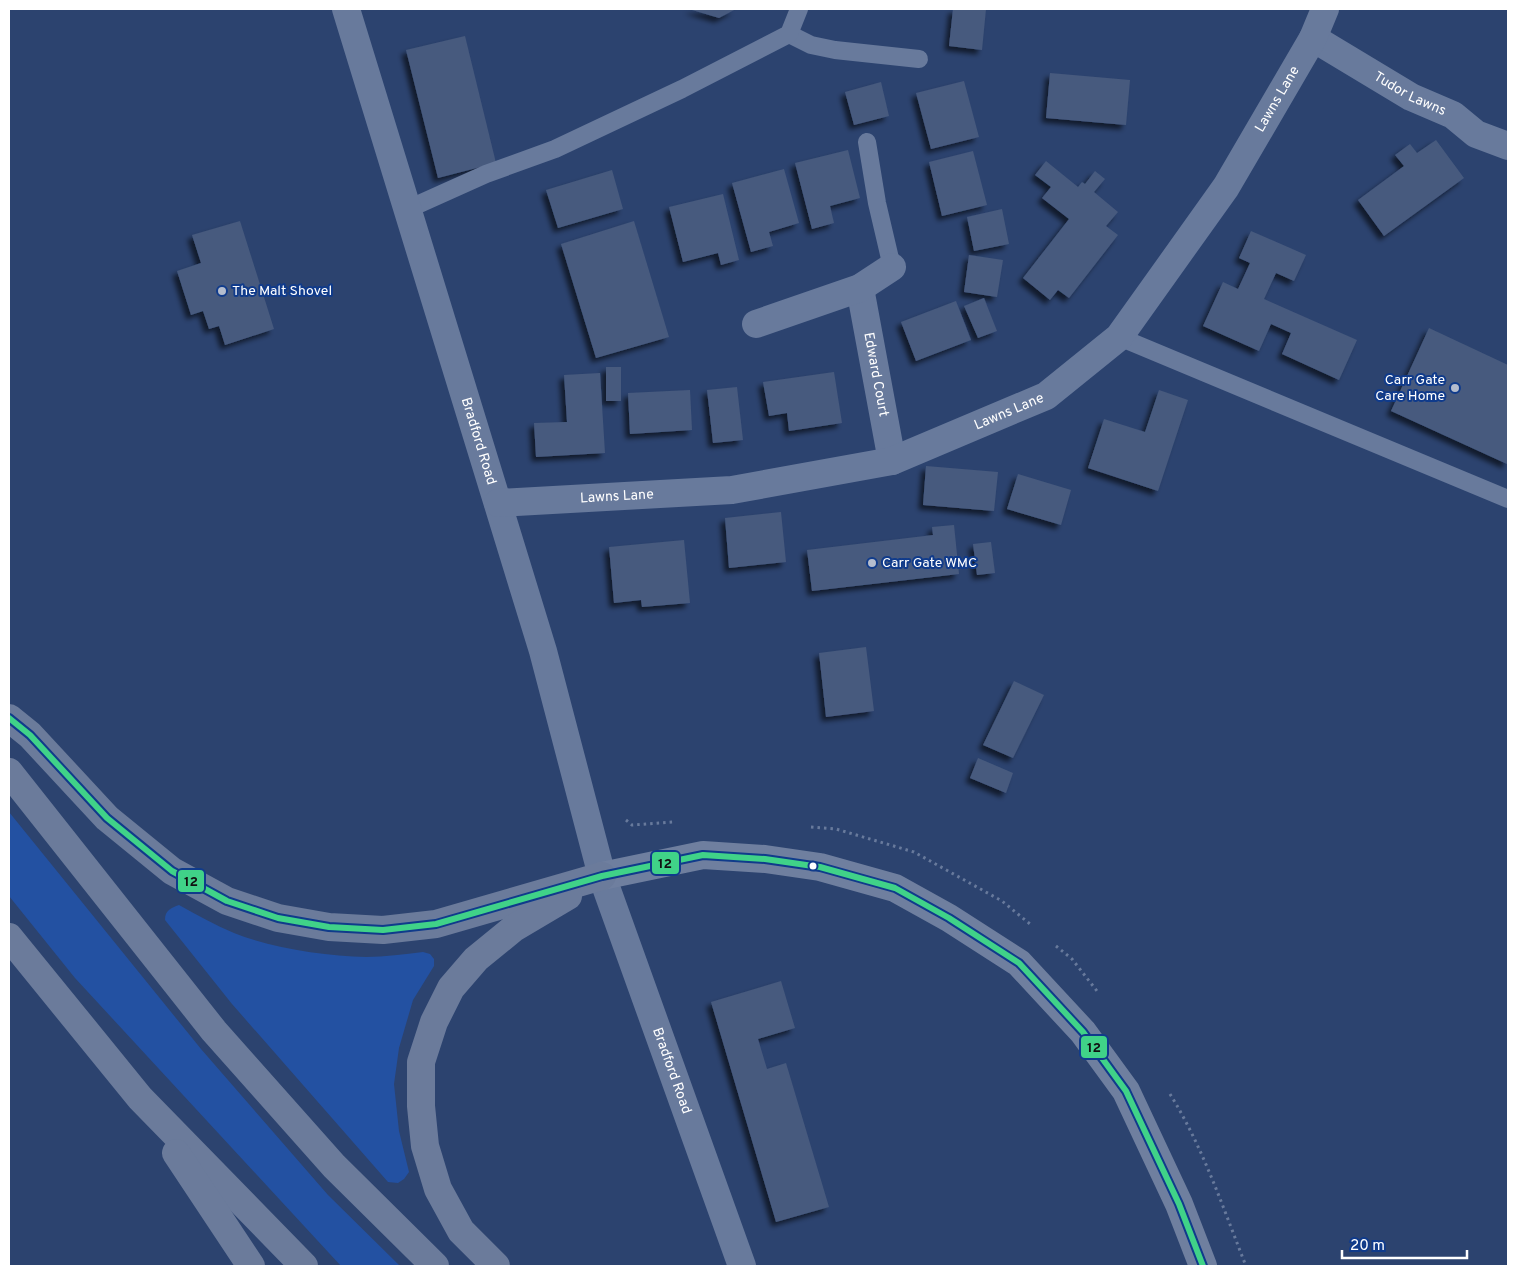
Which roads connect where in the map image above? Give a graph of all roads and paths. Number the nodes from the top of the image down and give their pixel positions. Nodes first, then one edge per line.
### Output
1 (346, 9) edge
2 (799, 9) edge
3 (1325, 9) edge
4 (789, 34) junction
5 (1313, 38) junction
6 (919, 59) dead end
7 (867, 142) dead end
8 (1508, 146) edge
9 (408, 209) junction
10 (892, 267) joint
11 (860, 288) junction
12 (756, 324) dead end
13 (1119, 337) junction
14 (892, 461) junction
15 (1508, 499) edge
16 (498, 503) junction
17 (9, 718) edge
18 (9, 772) edge
19 (602, 876) junction
20 (9, 937) edge
21 (140, 1098) junction
22 (251, 1266) edge
23 (304, 1266) edge
24 (435, 1266) edge
25 (496, 1266) edge
26 (742, 1266) edge
27 (1202, 1266) edge

1 - 9 street, Bradford Road
2 - 4 lane
3 - 5 street, Lawns Lane
4 - 6 lane
4 - 9 lane
5 - 8 street, Tudor Lawns
5 - 13 street, Lawns Lane
7 - 10 lane
9 - 16 street, Bradford Road
10 - 11 street
11 - 12 street
11 - 14 street, Edward Court
13 - 14 street, Lawns Lane
13 - 15 lane
14 - 16 street, Lawns Lane
16 - 19 street, Bradford Road
17 - 19 highway
18 - 24 highway
19 - 25 highway
19 - 26 street, Bradford Road
19 - 27 street
20 - 21 highway
21 - 22 highway
21 - 23 highway

